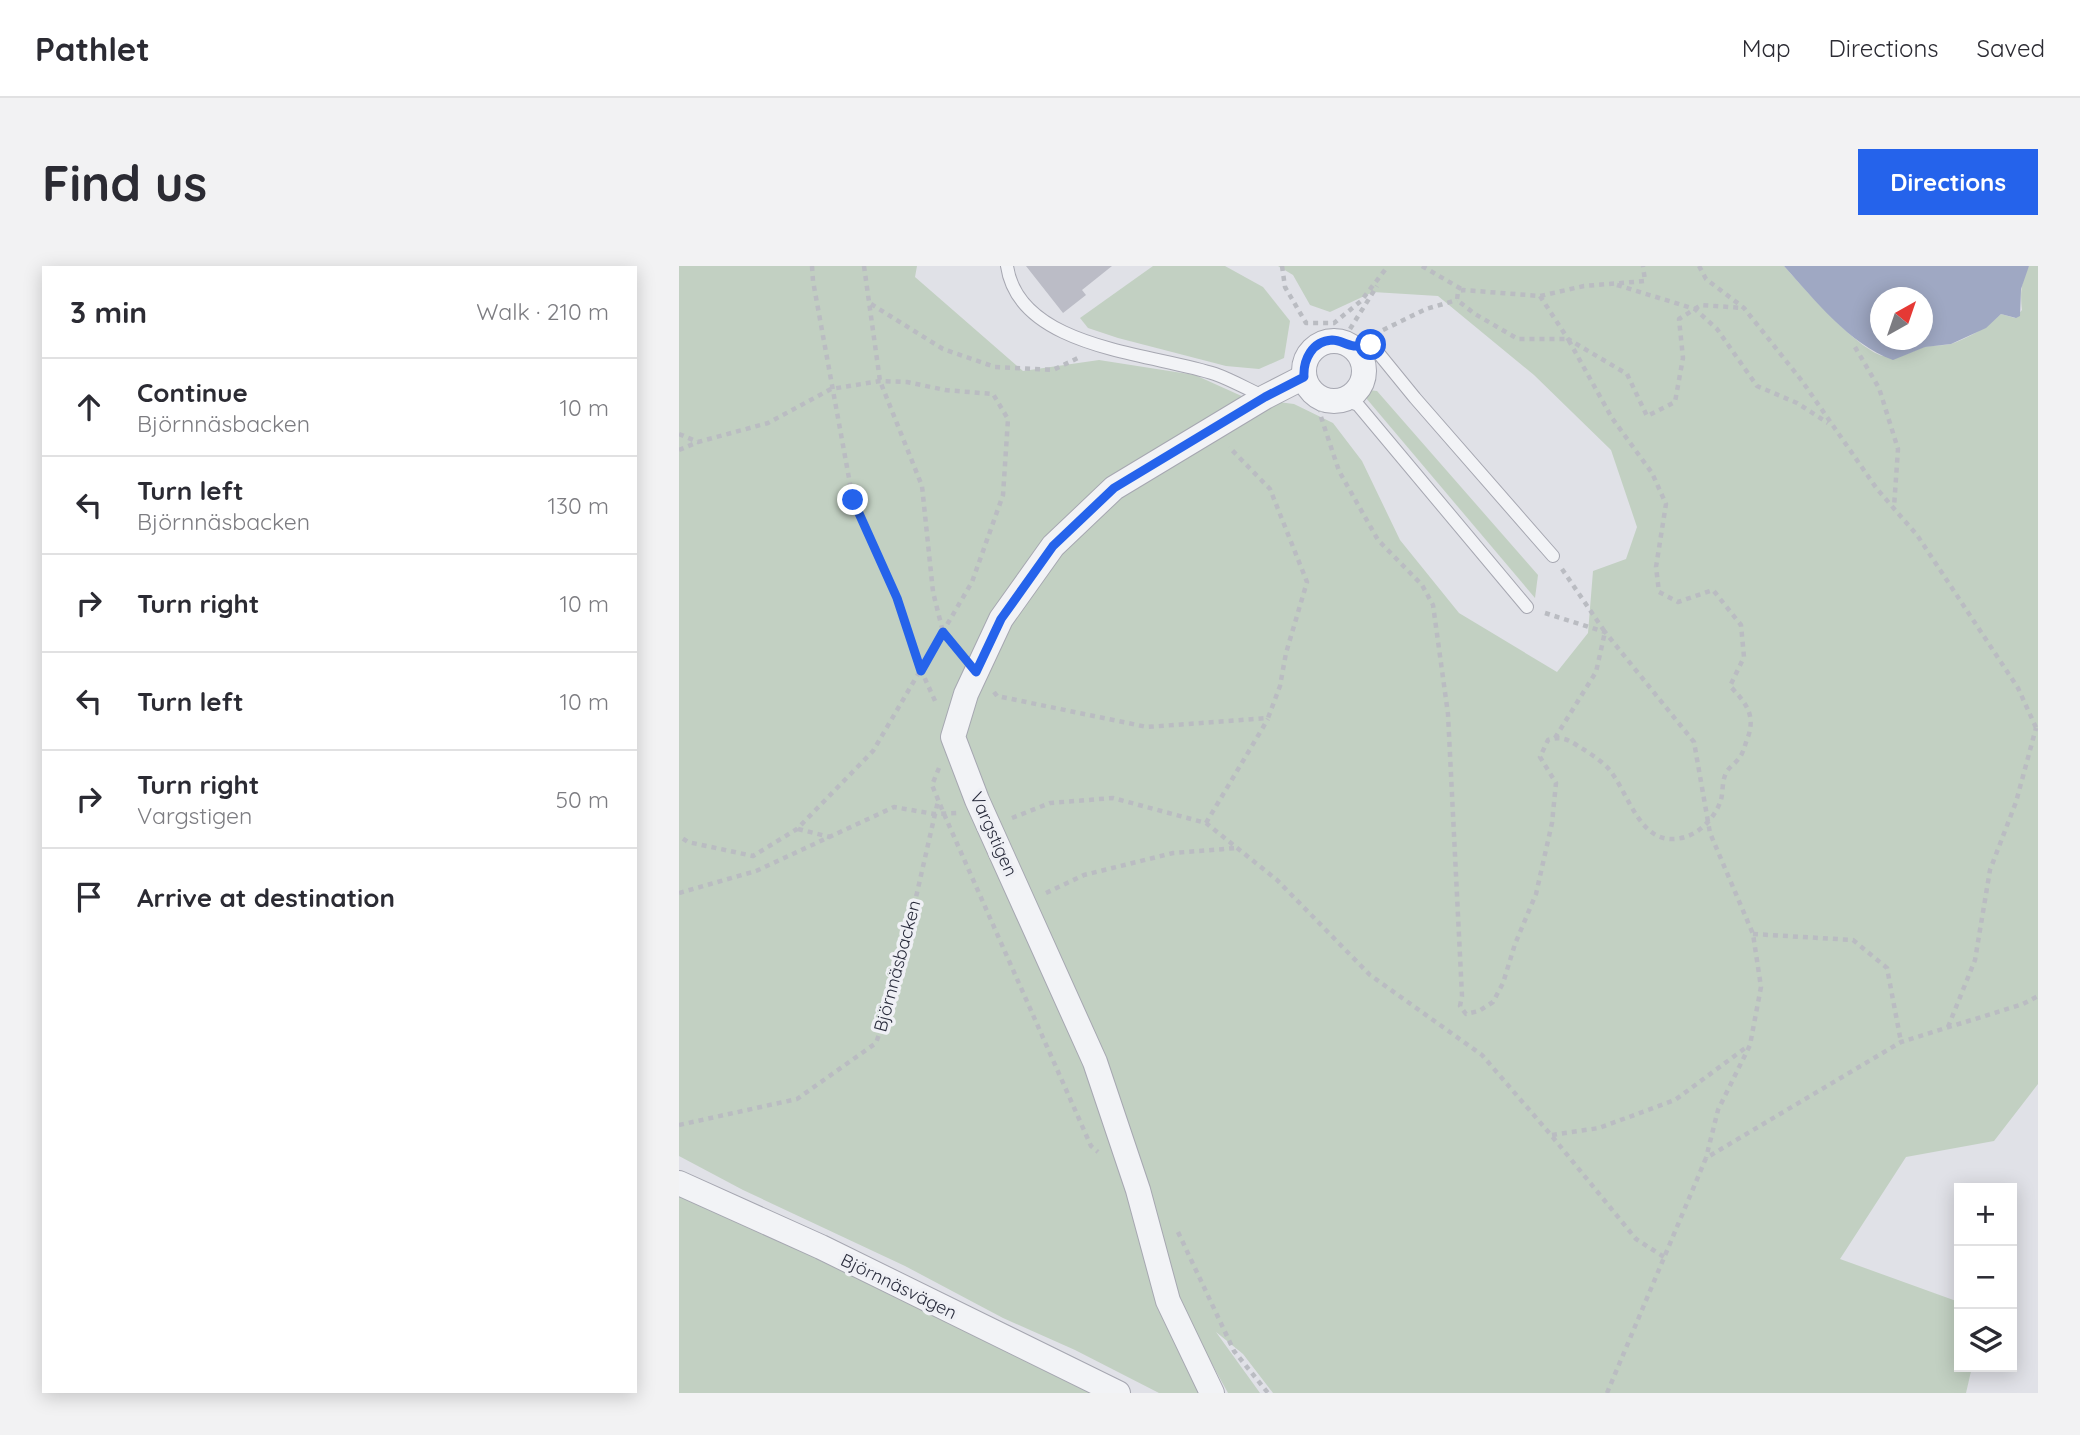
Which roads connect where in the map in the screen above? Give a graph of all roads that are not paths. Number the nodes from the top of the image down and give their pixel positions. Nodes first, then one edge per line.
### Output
1 (1007, 266) edge
2 (1347, 344) junction
3 (1304, 377) junction
4 (1265, 397) junction
5 (1345, 400) junction
6 (1553, 556) road end
7 (1527, 607) road end
8 (679, 1183) edge
9 (1118, 1393) edge
10 (1212, 1393) edge

1 - 4 lane
2 - 3 street
2 - 5 street
2 - 6 lane
3 - 4 street
3 - 5 street
4 - 10 street, Vargstigen
5 - 7 lane
8 - 9 street, Björnnäsvägen

